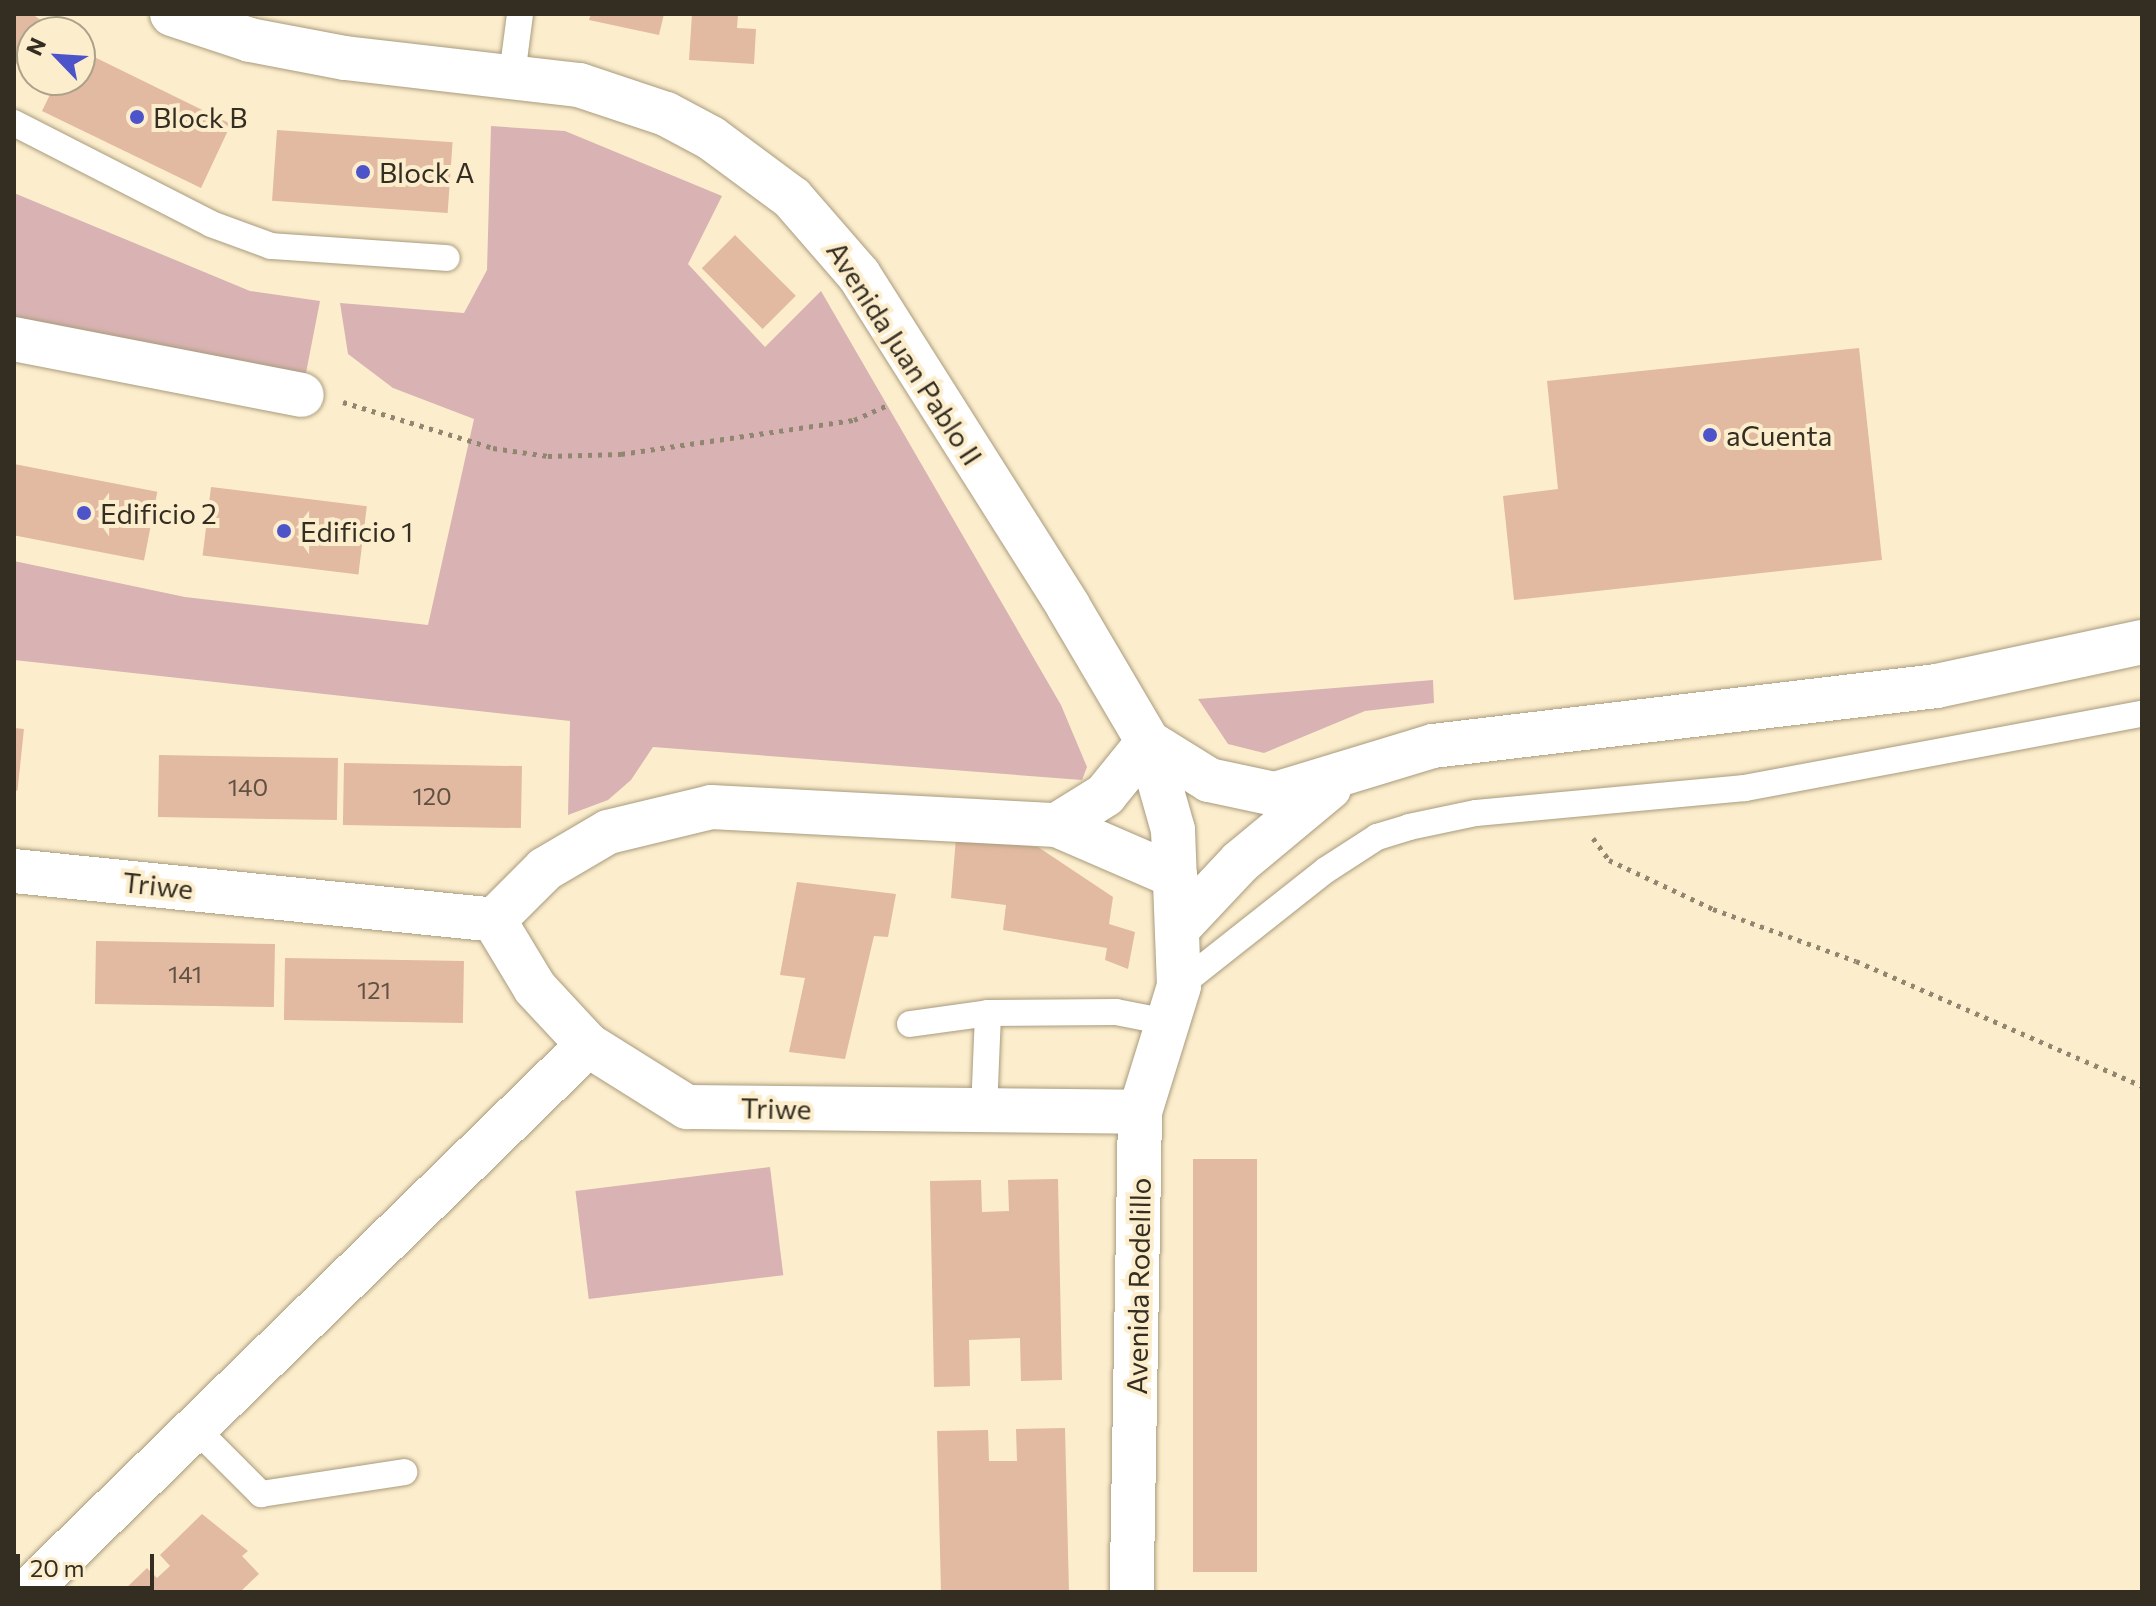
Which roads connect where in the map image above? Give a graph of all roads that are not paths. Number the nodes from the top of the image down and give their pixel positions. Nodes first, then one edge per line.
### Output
1 (172, 14) edge
2 (520, 14) edge
3 (512, 75) junction
4 (14, 123) edge
5 (447, 258) dead end
6 (14, 339) edge
7 (302, 395) road end
8 (2142, 642) edge
9 (2142, 714) edge
10 (1148, 742) junction
11 (1344, 777) junction
12 (1057, 825) junction
13 (14, 871) edge
14 (1175, 876) junction
15 (494, 920) junction
16 (1179, 927) junction
17 (1173, 1004) junction
18 (988, 1013) junction
19 (910, 1024) dead end
20 (588, 1045) junction
21 (984, 1110) junction
22 (1140, 1112) junction
23 (197, 1430) junction
24 (404, 1472) dead end
25 (27, 1592) edge
26 (1132, 1592) edge

1 - 3 street, Avenida Juan Pablo II
2 - 3 lane
3 - 10 street, Avenida Juan Pablo II
4 - 5 lane
6 - 7 street
8 - 11 street
9 - 17 lane
10 - 11 street
10 - 12 street
10 - 14 street, Avenida Juan Pablo II
11 - 16 street
12 - 14 street
12 - 15 street
13 - 15 street, Triwe
14 - 16 street, Avenida Juan Pablo II
15 - 20 street, Triwe
16 - 17 street, Avenida Juan Pablo II
17 - 18 lane
17 - 22 street, Avenida Rodelillo
18 - 19 lane
18 - 21 lane
20 - 21 street, Triwe
20 - 23 street
21 - 22 street, Triwe
22 - 26 street, Avenida Rodelillo
23 - 24 lane
23 - 25 street

